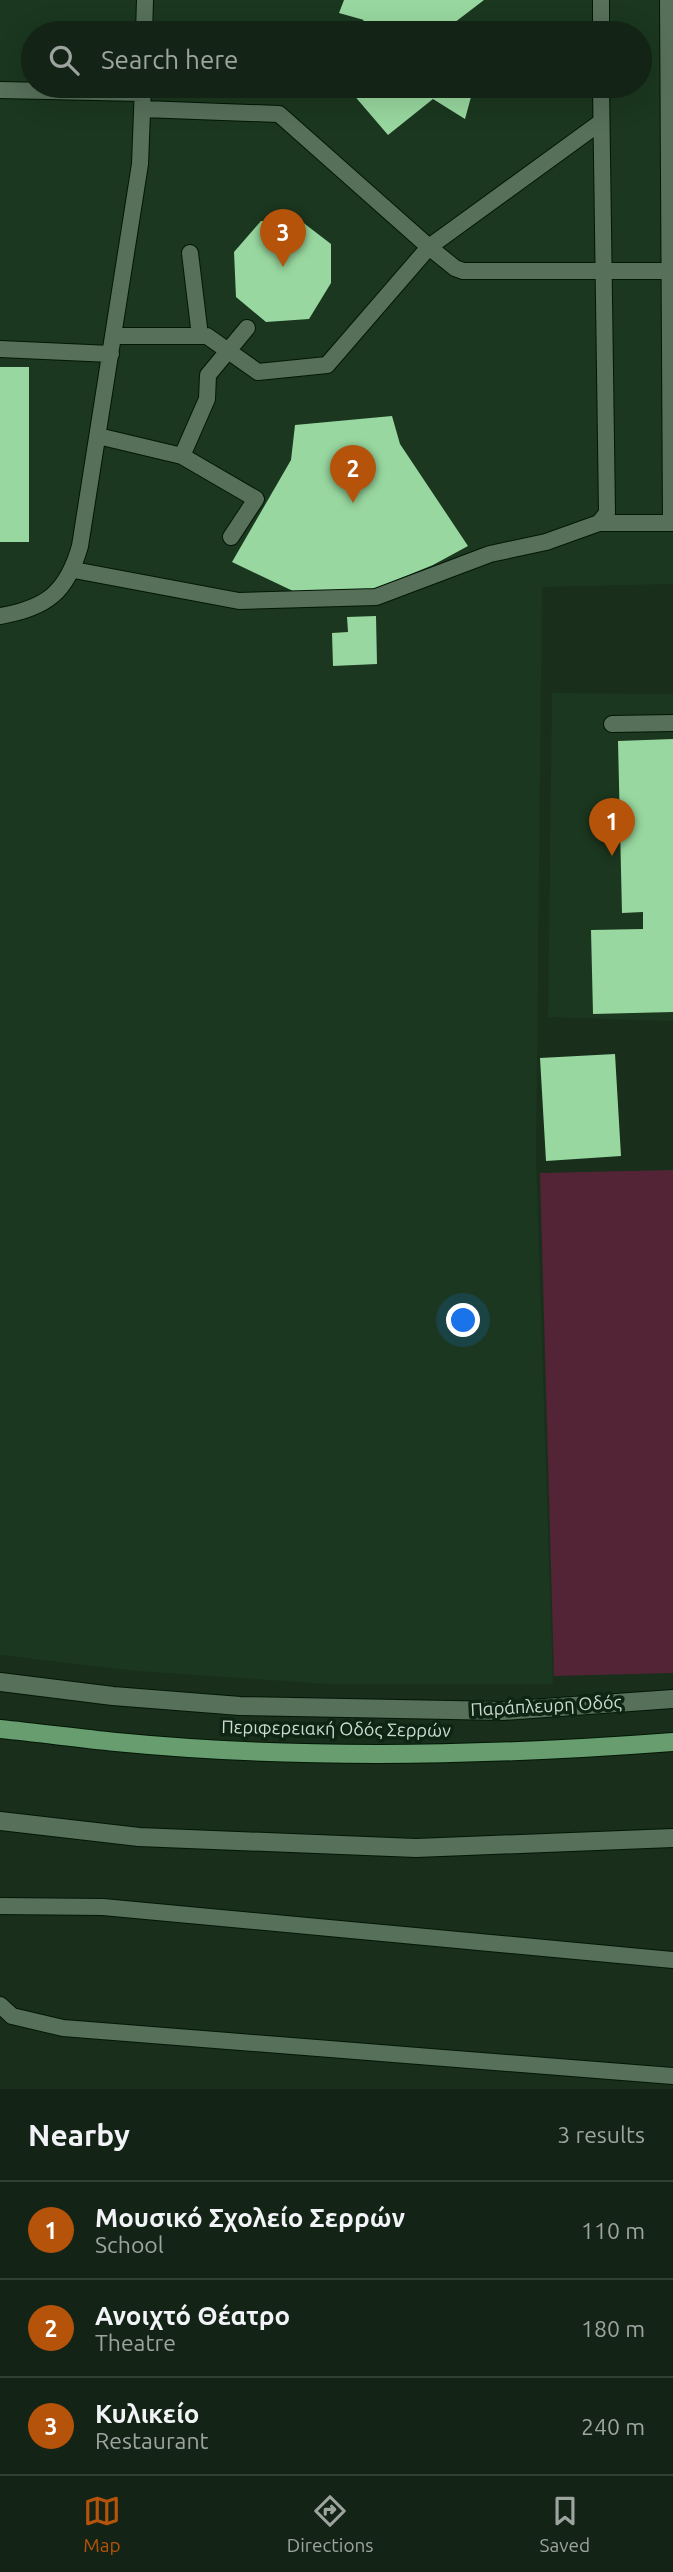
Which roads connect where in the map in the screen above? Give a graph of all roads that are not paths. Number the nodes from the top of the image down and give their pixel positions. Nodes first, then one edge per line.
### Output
1 (145, 0) edge
2 (601, 0) edge
3 (668, 0) edge
4 (144, 21) edge
5 (601, 21) edge
6 (0, 90) edge
7 (21, 91) edge
8 (143, 98) edge
9 (158, 98) edge
10 (601, 98) edge
11 (601, 122) junction
12 (429, 247) junction
13 (190, 253) dead end
14 (604, 271) junction
15 (671, 271) edge
16 (247, 328) dead end
17 (200, 335) junction
18 (113, 336) junction
19 (0, 349) edge
20 (230, 351) junction
21 (111, 354) junction
22 (98, 436) junction
23 (182, 456) junction
24 (599, 523) junction
25 (672, 523) edge
26 (231, 537) dead end
27 (74, 570) junction
28 (0, 616) edge
29 (612, 723) dead end
30 (673, 723) edge
31 (0, 1682) edge
32 (673, 1699) edge
33 (0, 1729) edge
34 (673, 1742) edge
35 (0, 1821) edge
36 (673, 1838) edge
37 (0, 1906) edge
38 (28, 1906) junction
39 (0, 1920) edge
40 (673, 1960) edge
41 (0, 2005) edge
42 (673, 2076) edge

1 - 4 lane
2 - 5 lane
3 - 15 lane
6 - 7 lane
8 - 18 lane
9 - 12 lane
10 - 11 lane
11 - 12 lane
11 - 14 lane
12 - 14 lane
12 - 20 lane
13 - 17 lane
14 - 15 lane
14 - 24 lane
15 - 25 lane
16 - 20 lane
17 - 18 lane
17 - 20 lane
18 - 21 lane
19 - 21 lane
20 - 23 lane
21 - 22 lane
22 - 23 lane
22 - 27 lane
23 - 26 lane
24 - 25 lane
24 - 27 lane
27 - 28 lane
29 - 30 lane
31 - 32 street, Παράπλευρη Οδός
33 - 34 main road, Περιφερειακή Οδός Σερρών
35 - 36 street
37 - 38 lane
38 - 39 lane
38 - 40 lane
41 - 42 lane

